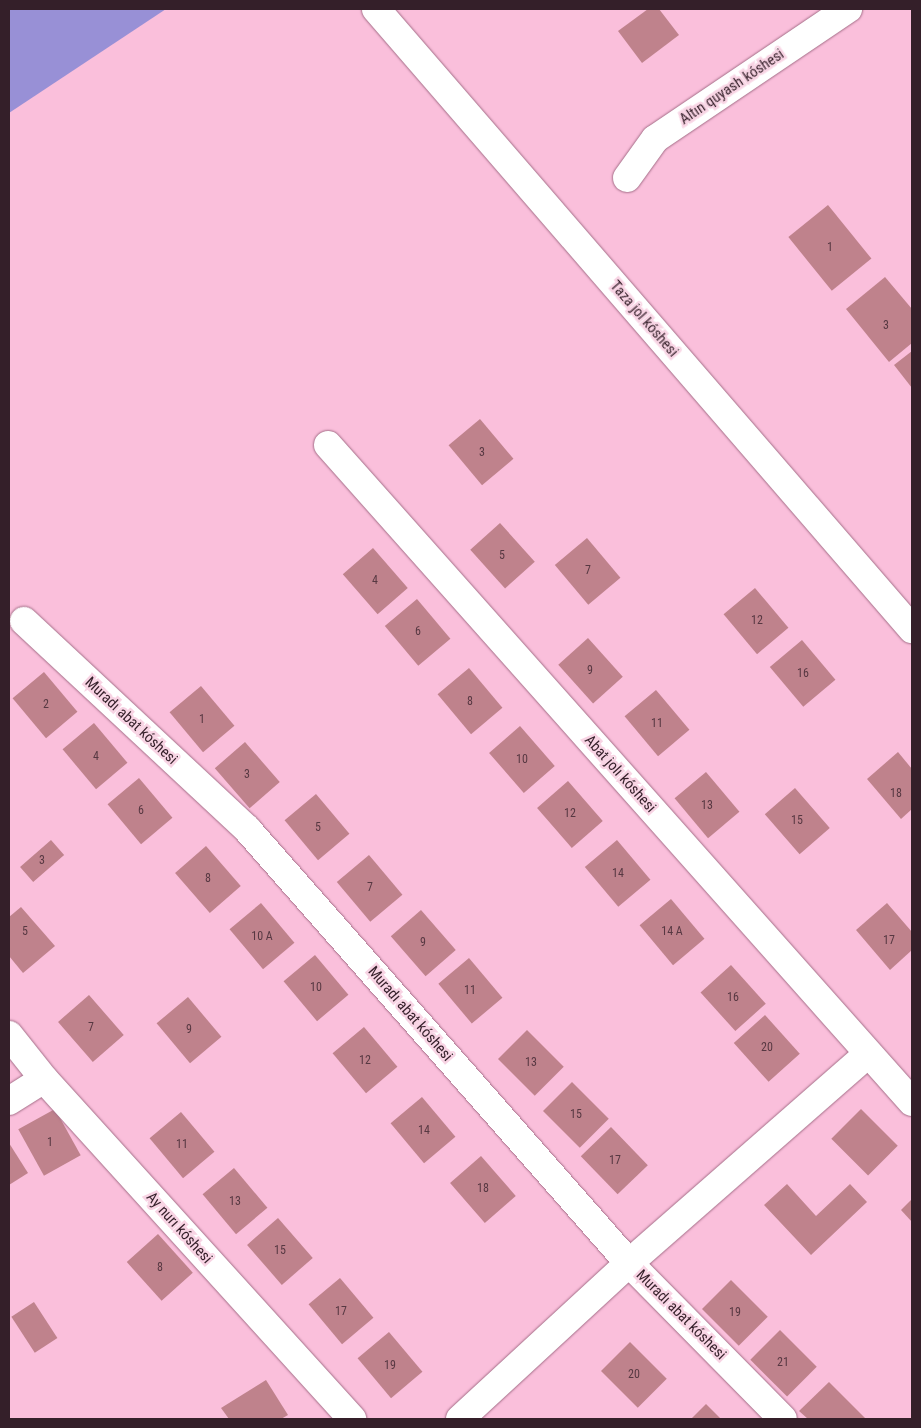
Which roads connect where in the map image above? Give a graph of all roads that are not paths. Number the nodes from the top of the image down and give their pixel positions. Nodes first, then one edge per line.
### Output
1 (376, 9) edge
2 (848, 9) edge
3 (627, 178) dead end
4 (328, 445) dead end
5 (24, 621) dead end
6 (912, 629) edge
7 (9, 1035) edge
8 (868, 1054) junction
9 (44, 1079) junction
10 (9, 1101) edge
11 (912, 1102) edge
12 (629, 1264) junction
13 (352, 1419) edge
14 (460, 1419) edge
15 (783, 1419) edge

1 - 6 street, Taza jol kóshesi
2 - 3 street, Altın quyash kóshesi
4 - 8 street, Abat jolı kóshesi
5 - 12 street, Muradı abat kóshesi
7 - 9 street, Ay nurı kóshesi
8 - 11 street, Abat jolı kóshesi
8 - 12 street
9 - 10 street
9 - 13 street, Ay nurı kóshesi
12 - 14 street
12 - 15 street, Muradı abat kóshesi

